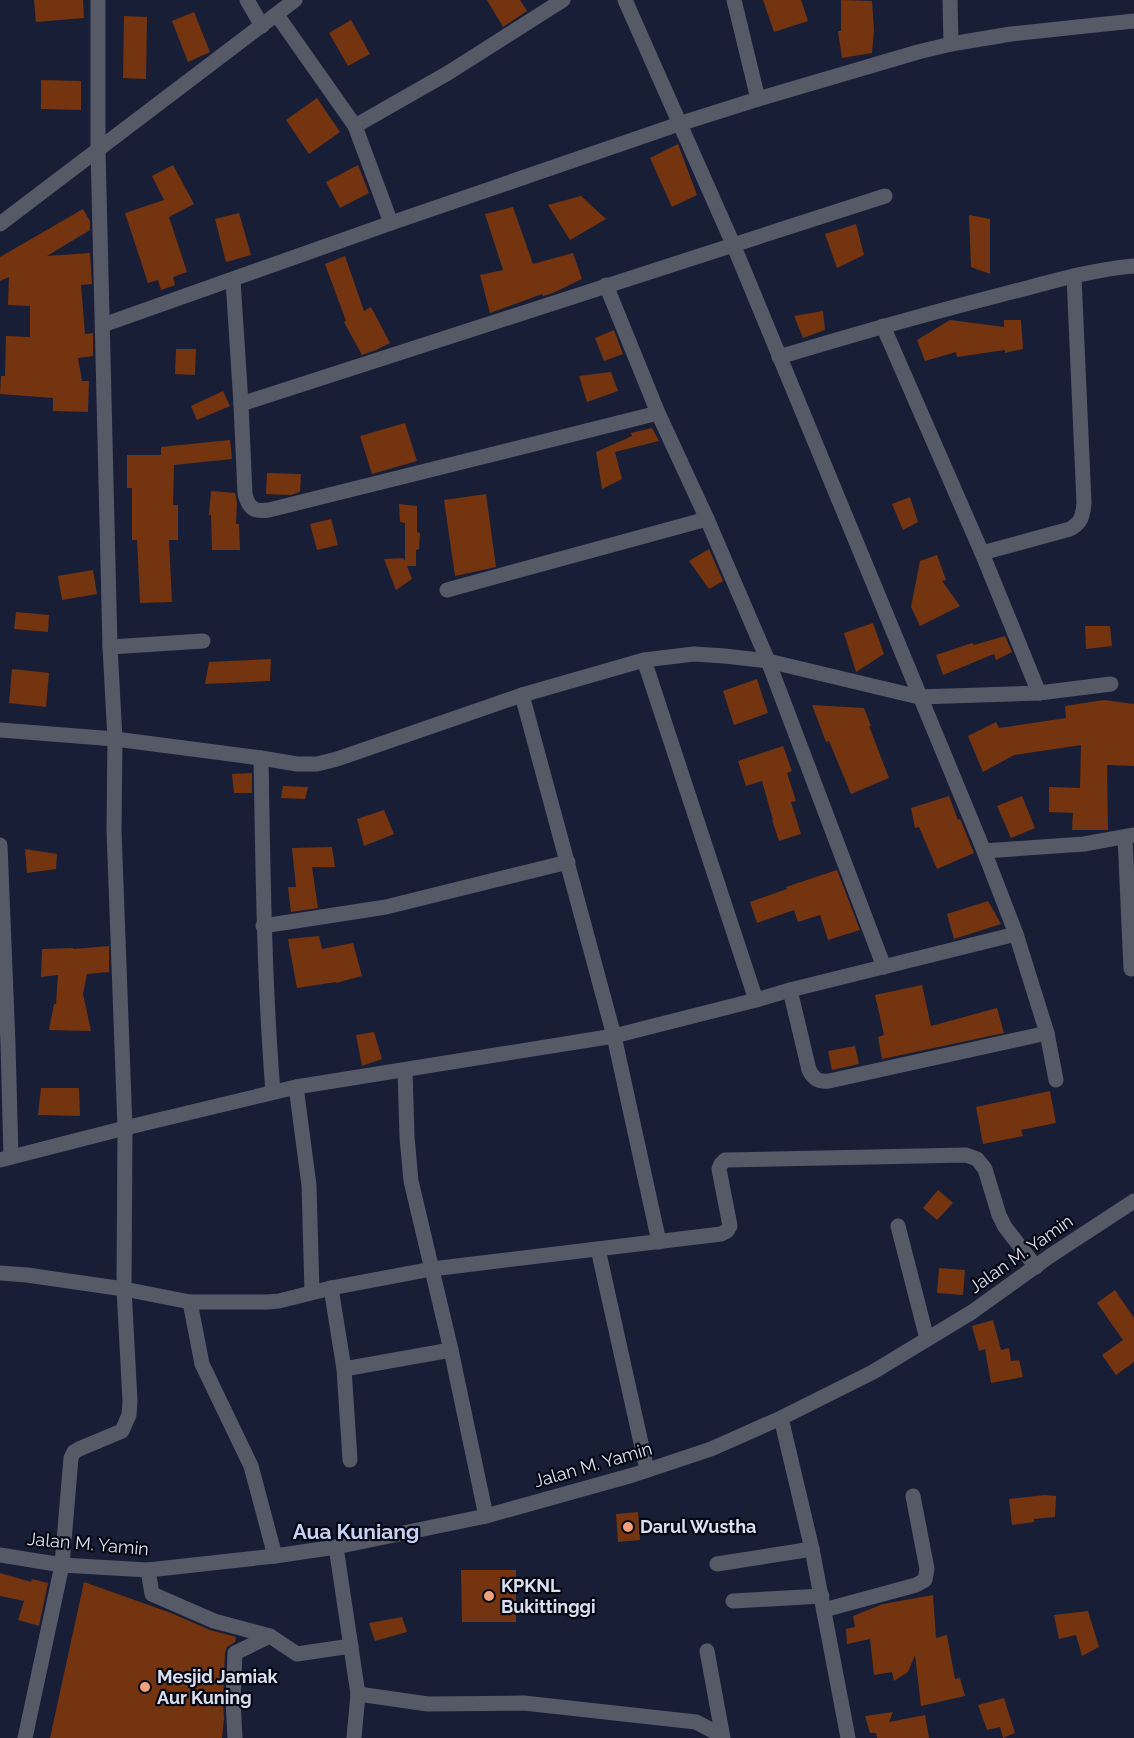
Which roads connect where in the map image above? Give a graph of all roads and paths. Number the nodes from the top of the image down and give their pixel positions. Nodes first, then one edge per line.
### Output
1 (98, 0) edge
2 (247, 0) edge
3 (295, 0) edge
4 (563, 0) edge
5 (626, 0) edge
6 (734, 0) edge
7 (950, 0) edge
8 (277, 15) junction
9 (1134, 21) edge
10 (262, 26) junction
11 (951, 44) junction
12 (758, 99) junction
13 (679, 124) junction
14 (355, 126) junction
15 (98, 149) junction
16 (885, 196) dead end
17 (391, 223) junction
18 (0, 224) edge
19 (733, 244) junction
20 (1134, 266) edge
21 (1074, 276) junction
22 (233, 280) junction
23 (606, 285) junction
24 (103, 325) junction
25 (883, 326) junction
26 (779, 357) junction
27 (241, 404) junction
28 (658, 413) junction
29 (707, 519) junction
30 (982, 553) junction
31 (447, 590) dead end
32 (203, 641) dead end
33 (110, 647) junction
34 (644, 660) junction
35 (768, 661) junction
36 (1111, 684) dead end
37 (1039, 693) junction
38 (522, 695) junction
39 (920, 697) junction
40 (0, 730) edge
41 (115, 739) junction
42 (261, 758) junction
43 (1129, 836) edge
44 (0, 846) edge
45 (984, 851) junction
46 (568, 862) junction
47 (264, 926) junction
48 (1017, 934) junction
49 (2, 946) edge
50 (884, 967) junction
51 (1131, 969) dead end
52 (790, 990) junction
53 (756, 1000) junction
54 (1047, 1033) junction
55 (614, 1036) junction
56 (4, 1046) edge
57 (405, 1070) junction
58 (1056, 1080) dead end
59 (296, 1087) junction
60 (273, 1092) junction
61 (125, 1128) junction
62 (5, 1159) edge
63 (1134, 1201) edge
64 (898, 1226) dead end
65 (659, 1242) junction
66 (598, 1249) junction
67 (1036, 1267) junction
68 (432, 1269) junction
69 (0, 1273) edge
70 (331, 1288) junction
71 (124, 1289) junction
72 (312, 1292) junction
73 (190, 1302) junction
74 (927, 1339) junction
75 (452, 1350) junction
76 (344, 1369) junction
77 (781, 1418) junction
78 (350, 1460) dead end
79 (647, 1470) junction
80 (913, 1496) dead end
81 (486, 1516) junction
82 (336, 1547) junction
83 (812, 1550) junction
84 (0, 1555) edge
85 (275, 1556) junction
86 (717, 1564) dead end
87 (62, 1565) junction
88 (148, 1570) junction
89 (733, 1601) dead end
90 (823, 1603) junction
91 (270, 1636) junction
92 (351, 1646) junction
93 (707, 1651) dead end
94 (358, 1694) junction
95 (25, 1738) edge
96 (235, 1738) edge
97 (354, 1738) edge
98 (723, 1738) edge
99 (848, 1738) edge

1 - 15 street
2 - 10 street
3 - 8 street
4 - 14 street
5 - 13 street
6 - 12 street
7 - 11 street
8 - 10 street
8 - 14 street
9 - 11 street
10 - 15 street
11 - 12 street
12 - 13 street
13 - 17 street
13 - 19 street
14 - 17 street
15 - 18 street
15 - 24 street
16 - 19 street
17 - 22 street
19 - 23 street
19 - 26 street
20 - 21 street
21 - 25 street
21 - 30 street
22 - 24 street
22 - 27 street
23 - 27 street
23 - 28 street
24 - 33 street
25 - 26 street
25 - 30 street
26 - 39 street
27 - 28 street
28 - 29 street
29 - 31 street
29 - 35 street
30 - 37 street
32 - 33 street
33 - 41 street
34 - 35 street
34 - 38 street
34 - 53 street
35 - 39 street
35 - 50 street
36 - 37 street
37 - 39 street
38 - 42 street
38 - 46 street
39 - 45 street
40 - 41 street
41 - 42 street
41 - 61 street
42 - 47 street
43 - 45 street
43 - 51 street
44 - 49 street
45 - 48 street
46 - 47 street
46 - 55 street
47 - 60 street
48 - 50 street
48 - 54 street
49 - 56 street
50 - 52 street
52 - 53 street
52 - 54 street
53 - 55 street
54 - 58 street
55 - 57 street
55 - 65 street
56 - 62 street
57 - 59 street
57 - 68 street
59 - 60 street
59 - 72 street
60 - 61 street
61 - 62 street
61 - 71 street
63 - 67 street, Jalan M. Yamin
64 - 74 street
65 - 66 street
65 - 67 street
66 - 68 street
66 - 79 street
67 - 74 street, Jalan M. Yamin
68 - 70 street
68 - 75 street
69 - 71 street
70 - 72 street
70 - 76 street
71 - 73 street
71 - 87 street
72 - 73 street
73 - 85 street
74 - 77 street, Jalan M. Yamin
75 - 76 street
75 - 81 street
76 - 78 street
77 - 79 street, Jalan M. Yamin
77 - 83 street
79 - 81 street, Jalan M. Yamin
80 - 90 street
81 - 82 street, Jalan M. Yamin
82 - 85 street, Jalan M. Yamin
82 - 92 street
83 - 86 street
83 - 90 street
84 - 87 street, Jalan M. Yamin
85 - 88 street, Jalan M. Yamin
87 - 88 street, Jalan M. Yamin
87 - 95 street
88 - 91 street
89 - 90 street
90 - 99 street
91 - 92 street
91 - 96 street
92 - 94 street
93 - 98 street
94 - 97 street
94 - 98 street

